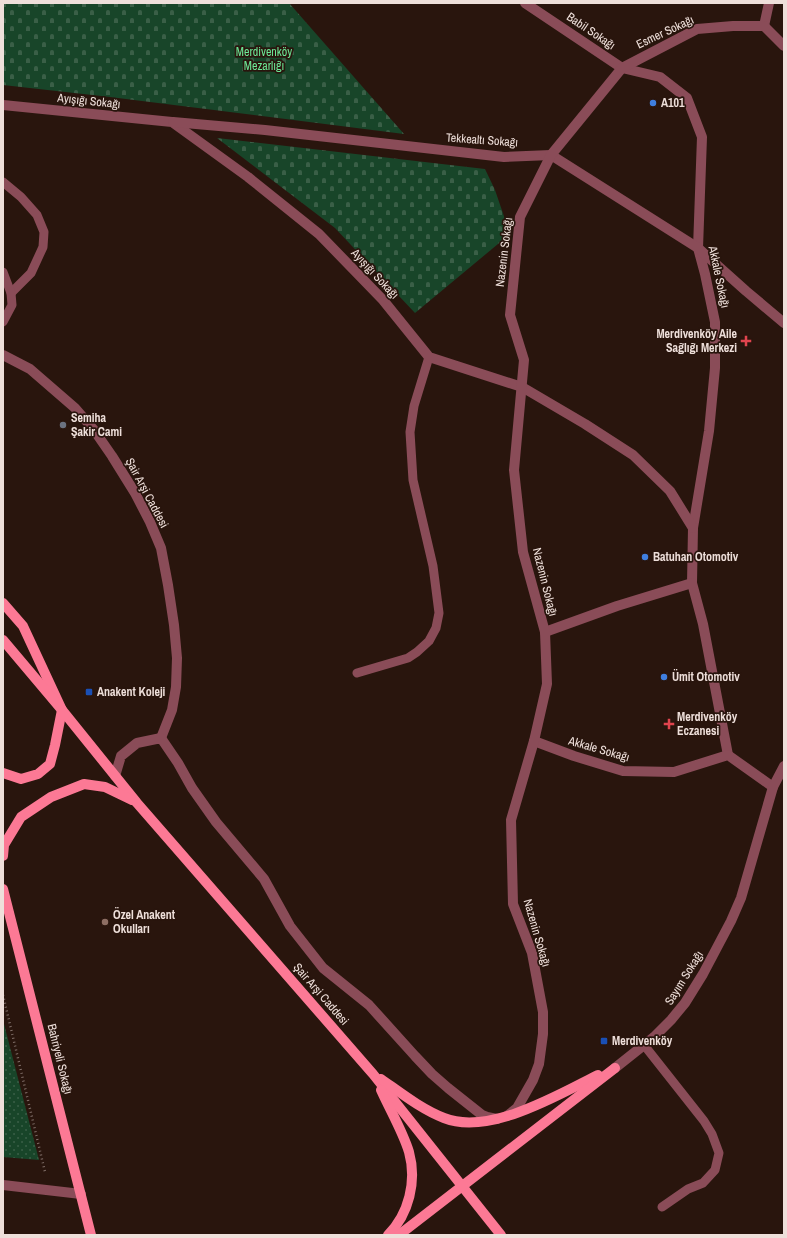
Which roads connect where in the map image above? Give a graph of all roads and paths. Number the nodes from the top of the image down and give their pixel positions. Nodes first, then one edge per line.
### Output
1 (525, 3) edge
2 (769, 3) edge
3 (764, 26) junction
4 (784, 46) edge
5 (622, 68) junction
6 (3, 106) edge
7 (172, 122) junction
8 (551, 155) junction
9 (3, 182) edge
10 (698, 248) junction
11 (3, 272) edge
12 (11, 292) junction
13 (3, 322) edge
14 (784, 323) edge
15 (3, 355) edge
16 (429, 357) junction
17 (522, 387) junction
18 (693, 528) junction
19 (692, 583) junction
20 (3, 603) edge
21 (545, 632) junction
22 (3, 640) edge
23 (357, 673) dead end
24 (62, 710) junction
25 (162, 738) junction
26 (534, 741) junction
27 (728, 755) junction
28 (784, 766) edge
29 (3, 773) edge
30 (115, 776) junction
31 (773, 787) junction
32 (137, 803) junction
33 (3, 856) edge
34 (3, 890) edge
35 (3, 995) edge
36 (644, 1045) junction
37 (615, 1068) junction
38 (373, 1074) junction
39 (501, 1118) junction
40 (3, 1185) edge
41 (463, 1186) junction
42 (50, 1190) junction
43 (81, 1194) junction
44 (662, 1207) dead end
45 (91, 1235) edge
46 (388, 1235) edge
47 (399, 1235) edge
48 (501, 1235) edge

1 - 5 street, Babil Sokağı
2 - 3 street
3 - 4 street
3 - 5 street, Esmer Sokağı
5 - 8 street, Nazenin Sokağı
5 - 10 street, Akkale Sokağı
6 - 7 street, Ayışığı Sokağı
7 - 8 street, Tekkealtı Sokağı
7 - 16 street, Ayışığı Sokağı
8 - 10 street
8 - 17 street, Nazenin Sokağı
9 - 12 lane
10 - 14 street
10 - 18 street, Akkale Sokağı
11 - 12 lane
12 - 13 lane
15 - 25 street, Şair Arşi Caddesi
16 - 17 street
16 - 23 lane
17 - 18 street
17 - 21 street, Nazenin Sokağı
18 - 19 street, Akkale Sokağı
19 - 21 street
19 - 27 street, Akkale Sokağı
20 - 24 main road
21 - 26 street, Nazenin Sokağı
22 - 24 main road, Şair Arşi Caddesi
24 - 29 main road
24 - 30 main road, Şair Arşi Caddesi
25 - 30 street
25 - 39 street, Şair Arşi Caddesi
26 - 27 street, Akkale Sokağı
26 - 39 street, Nazenin Sokağı
27 - 31 street
28 - 31 street, Sayım Sokağı
30 - 32 main road, Şair Arşi Caddesi
31 - 36 street, Sayım Sokağı
32 - 33 main road
32 - 38 main road, Şair Arşi Caddesi
34 - 43 main road, Bahriyeli Sokağı
35 - 42 path
36 - 37 street, Sayım Sokağı
36 - 44 lane
37 - 39 main road
37 - 41 main road, Sayım Sokağı
38 - 39 main road
38 - 41 main road, Şair Arşi Caddesi
38 - 46 main road
40 - 42 street
41 - 47 main road, Sayım Sokağı
41 - 48 main road, Şair Arşi Caddesi
42 - 43 street
43 - 45 main road, Bahriyeli Sokağı

